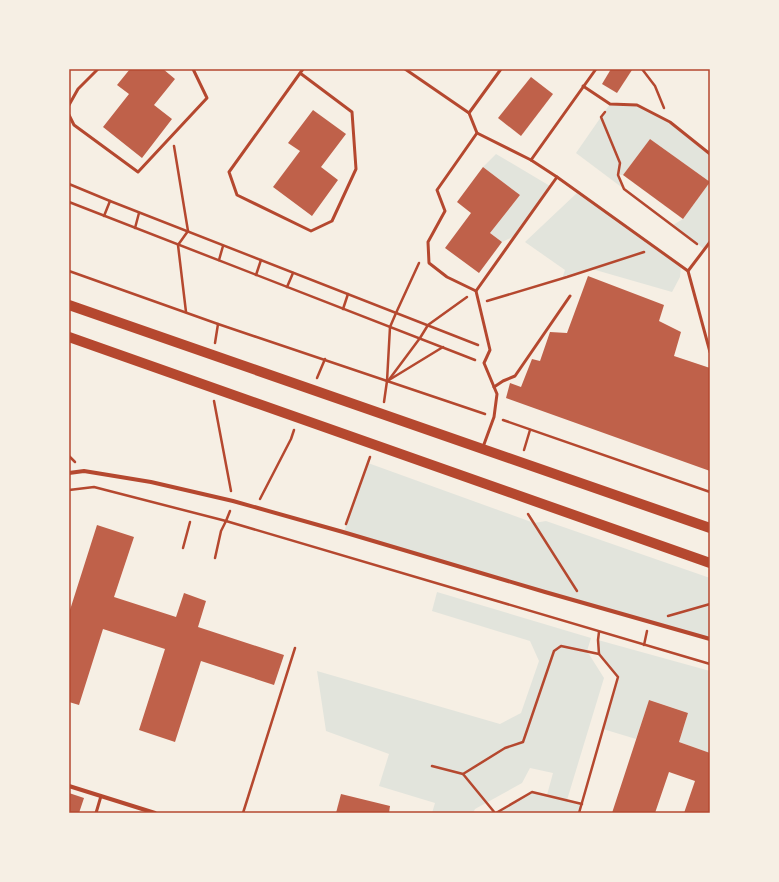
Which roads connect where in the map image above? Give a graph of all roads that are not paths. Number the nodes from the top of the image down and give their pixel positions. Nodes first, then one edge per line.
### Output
1 (98, 69) edge
2 (193, 69) edge
3 (303, 69) edge
4 (406, 69) edge
5 (501, 69) edge
6 (596, 69) edge
7 (300, 73) junction
8 (583, 86) junction
9 (69, 105) edge
10 (469, 113) junction
11 (69, 115) edge
12 (477, 133) junction
13 (710, 154) edge
14 (530, 160) junction
15 (557, 177) junction
16 (710, 242) edge
17 (688, 270) junction
18 (476, 291) junction
19 (570, 296) dead end
20 (69, 305) edge
21 (69, 337) edge
22 (710, 352) edge
23 (494, 387) junction
24 (482, 449) junction
25 (69, 473) edge
26 (710, 528) edge
27 (710, 563) edge
28 (710, 639) edge
29 (69, 786) edge
30 (101, 796) junction
31 (96, 813) edge
32 (156, 813) edge

1 - 9 lane
2 - 11 lane
3 - 7 lane
4 - 10 lane
5 - 10 lane
6 - 8 lane
7 - 7 lane
8 - 13 lane
8 - 14 lane
10 - 12 lane
12 - 14 lane
12 - 18 lane
14 - 15 lane
15 - 17 lane
15 - 18 lane
16 - 17 lane
17 - 22 lane
18 - 23 lane
19 - 23 lane
20 - 24 main road
21 - 27 main road
23 - 24 lane
24 - 26 main road
25 - 28 street
29 - 30 street
30 - 31 lane
30 - 32 street

